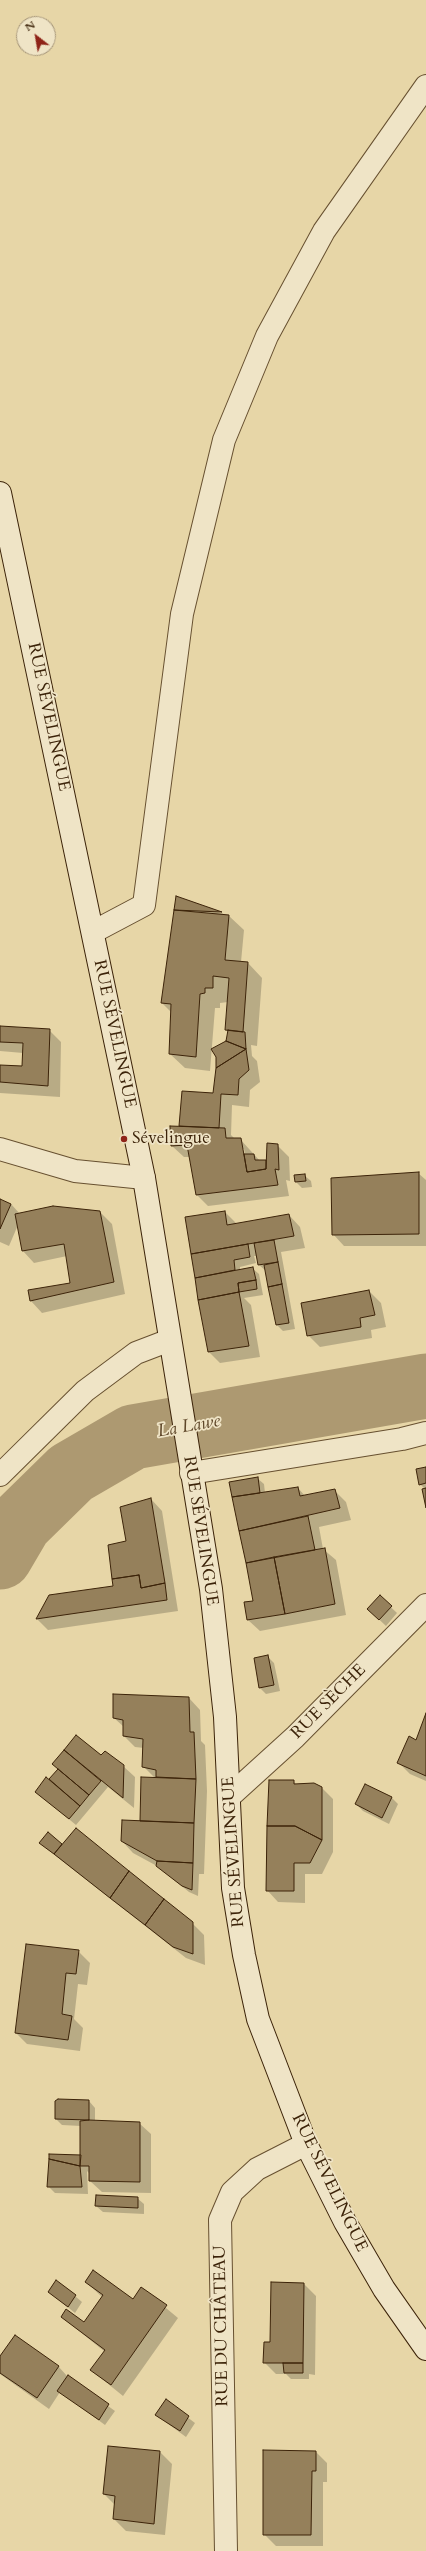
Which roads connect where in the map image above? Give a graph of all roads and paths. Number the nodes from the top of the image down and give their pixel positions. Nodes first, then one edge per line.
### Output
1 (426, 86) edge
2 (0, 493) edge
3 (93, 932) junction
4 (0, 1149) edge
5 (144, 1178) junction
6 (170, 1340) junction
7 (426, 1433) edge
8 (189, 1465) junction
9 (0, 1475) edge
10 (426, 1605) edge
11 (230, 1796) junction
12 (306, 2144) junction
13 (426, 2349) edge
14 (226, 2551) edge

1 - 3 street
2 - 3 street, RUE SÉVELINGUE
3 - 5 street, RUE SÉVELINGUE
4 - 5 street
5 - 6 street, RUE SÉVELINGUE
6 - 8 street, RUE SÉVELINGUE
6 - 9 street
7 - 8 street
8 - 11 street, RUE SÉVELINGUE
10 - 11 street, RUE SÈCHE
11 - 12 street, RUE SÉVELINGUE
12 - 13 street, RUE SÉVELINGUE
12 - 14 street, RUE DU CHÂTEAU

